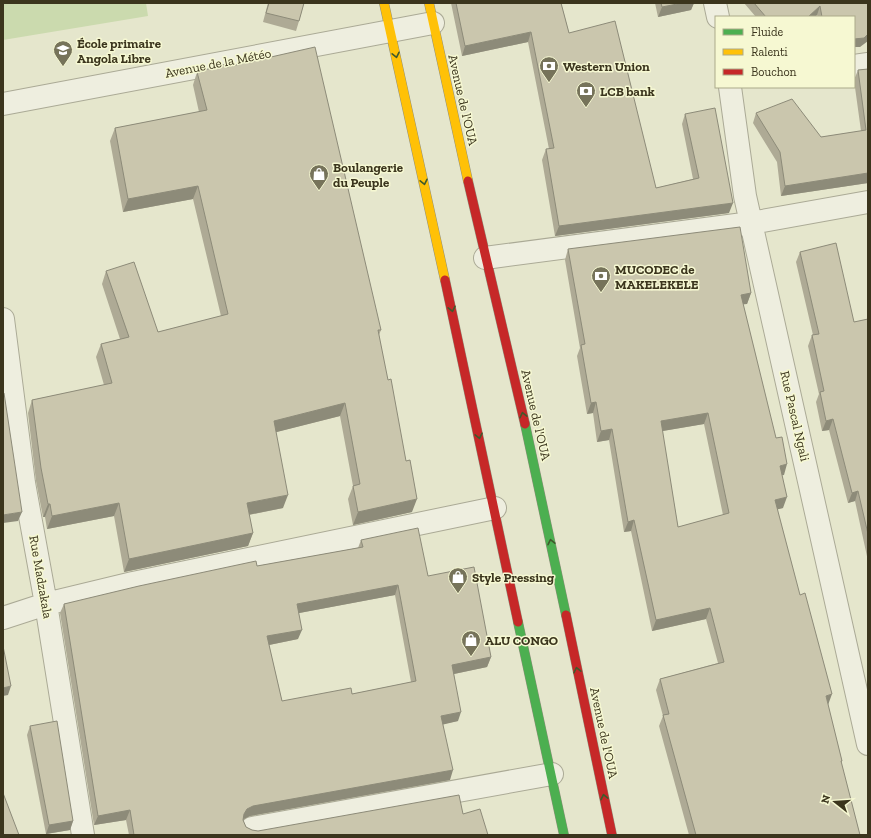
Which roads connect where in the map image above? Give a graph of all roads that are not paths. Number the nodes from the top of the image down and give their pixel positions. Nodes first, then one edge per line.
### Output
1 (384, 3) edge
2 (715, 3) edge
3 (431, 13) edge
4 (718, 16) edge
5 (390, 30) junction
6 (868, 64) edge
7 (855, 66) edge
8 (730, 88) edge
9 (3, 104) edge
10 (868, 202) edge
11 (751, 223) junction
12 (485, 258) junction
13 (3, 319) edge
14 (495, 508) junction
15 (46, 604) junction
16 (3, 618) edge
17 (868, 744) edge
18 (552, 774) junction
19 (252, 828) edge
20 (83, 835) edge
21 (564, 835) edge
22 (612, 835) edge

1 - 5 main road
2 - 4 street
3 - 5 street, Avenue de la Météo
3 - 12 main road, Avenue de l'OUA
5 - 9 street, Avenue de la Météo
5 -> 14 main road
6 - 7 street
8 - 11 street, Rue Pascal Ngali
10 - 11 street
11 - 12 street
11 - 17 street, Rue Pascal Ngali
22 -> 12 main road, Avenue de l'OUA
13 - 15 street, Rue Madzakala
14 - 15 street
14 - 18 main road
15 - 16 street
15 - 20 street, Rue Madzakala
18 - 19 street
18 - 21 main road

